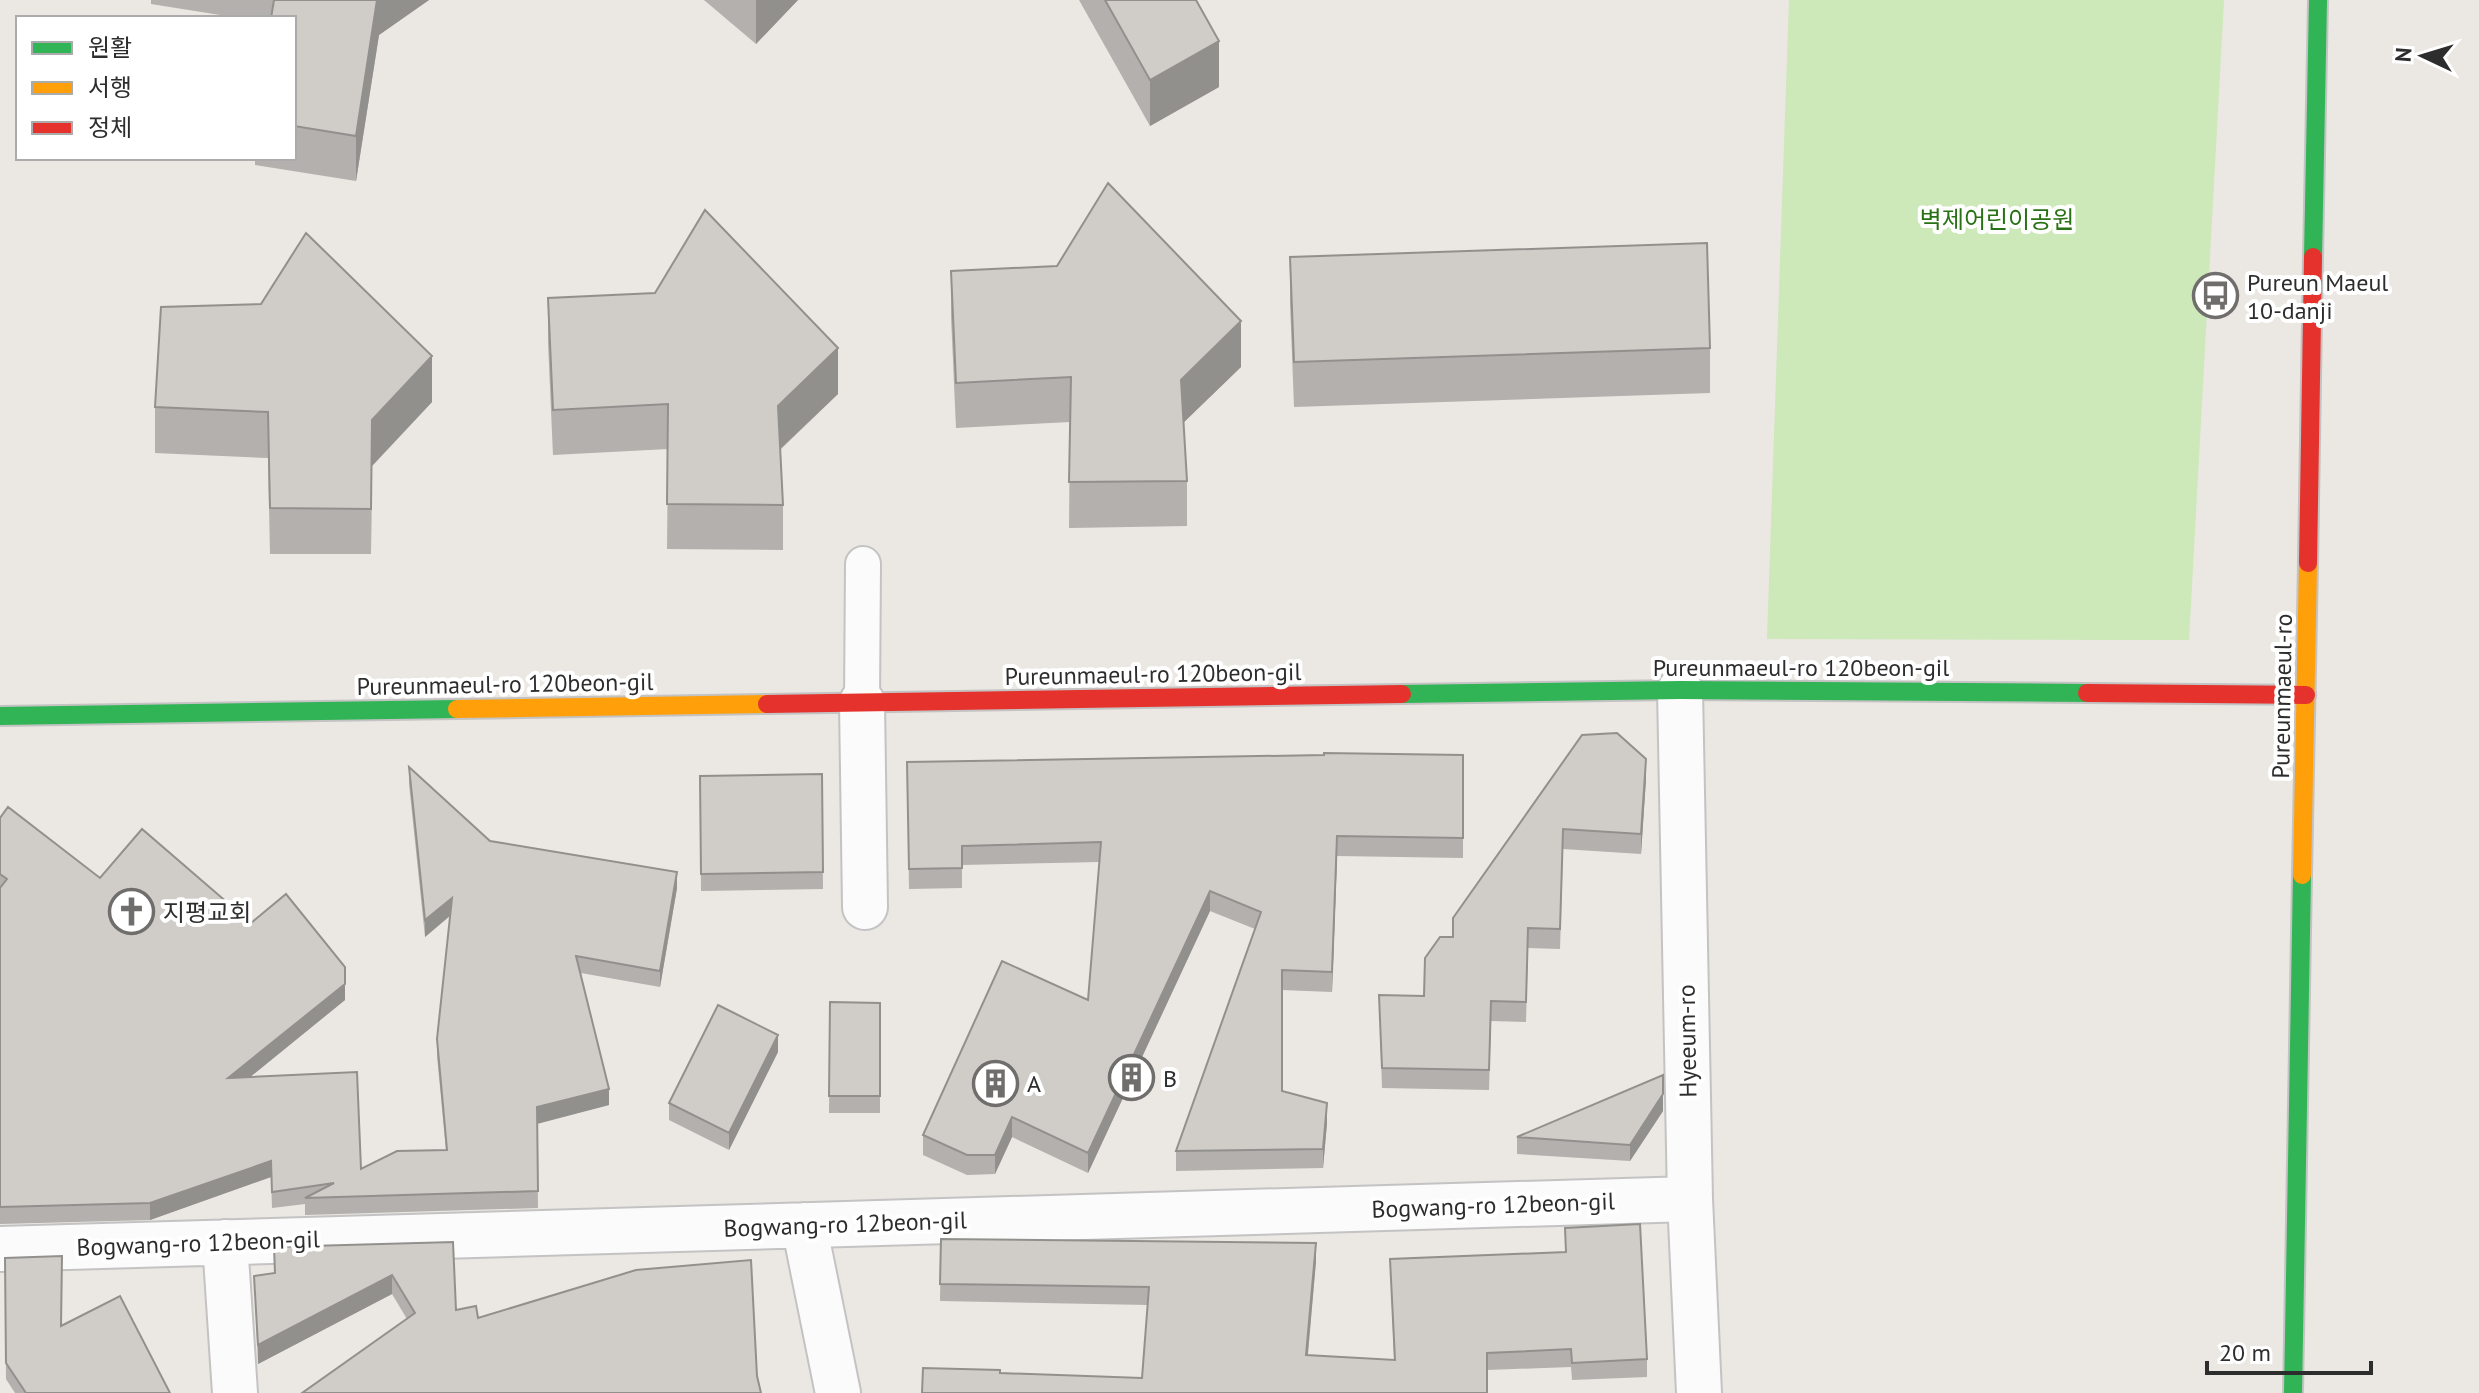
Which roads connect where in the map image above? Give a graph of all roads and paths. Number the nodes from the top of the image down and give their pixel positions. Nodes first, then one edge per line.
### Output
1 (2318, 0) edge
2 (863, 564) dead end
3 (1680, 690) junction
4 (2306, 695) junction
5 (862, 702) junction
6 (0, 716) edge
7 (865, 907) dead end
8 (1690, 1199) junction
9 (804, 1225) junction
10 (225, 1242) junction
11 (0, 1249) edge
12 (235, 1393) edge
13 (838, 1393) edge
14 (1699, 1393) edge
15 (2293, 1393) edge

1 - 4 street, Pureunmaeul-ro
2 - 5 lane
3 - 4 street, Pureunmaeul-ro 120beon-gil
3 - 5 street, Pureunmaeul-ro 120beon-gil
3 - 8 street, Hyeeum-ro
4 - 15 street, Pureunmaeul-ro
5 - 6 street, Pureunmaeul-ro 120beon-gil
5 - 7 street
8 - 9 street, Bogwang-ro 12beon-gil
8 - 14 street, Hyeeum-ro
9 - 10 street, Bogwang-ro 12beon-gil
9 - 13 street
10 - 11 street, Bogwang-ro 12beon-gil
10 - 12 street

